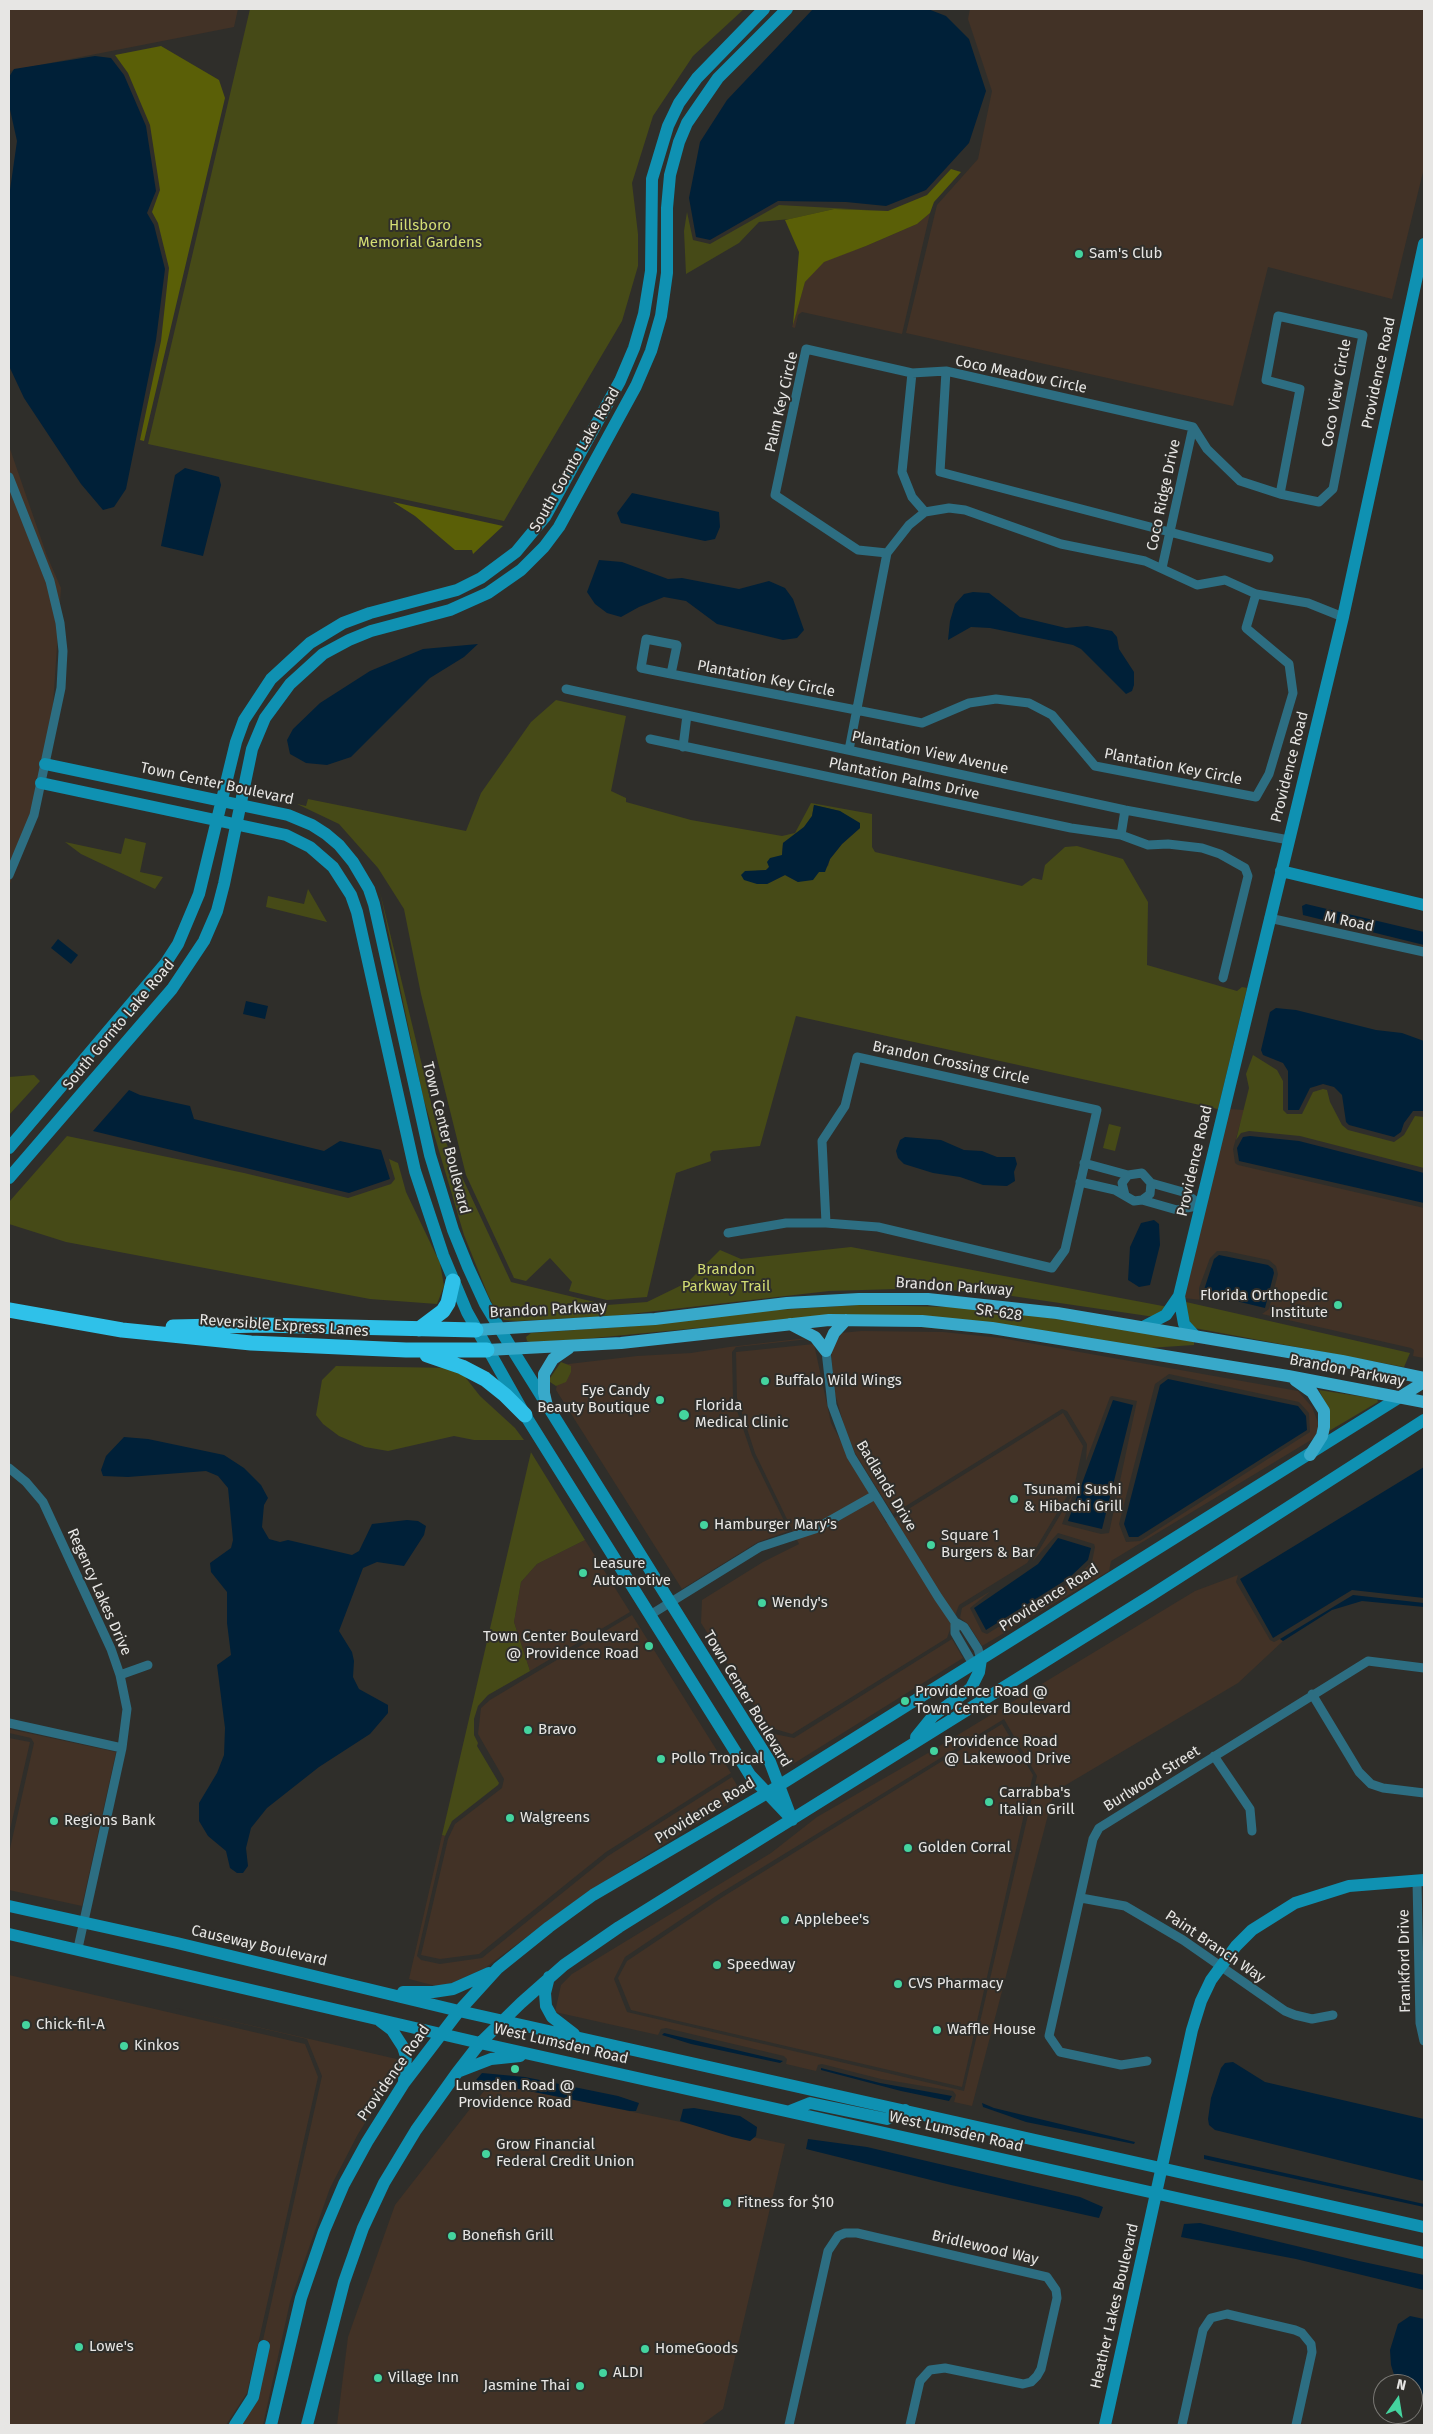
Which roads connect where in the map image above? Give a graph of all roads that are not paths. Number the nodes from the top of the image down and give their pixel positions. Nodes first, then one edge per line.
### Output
1 (764, 9) edge
2 (788, 9) edge
3 (1424, 244) edge
4 (946, 371) junction
5 (912, 373) junction
6 (1193, 427) junction
7 (9, 477) edge
8 (1280, 494) junction
9 (925, 512) junction
10 (1170, 534) junction
11 (887, 553) junction
12 (1269, 558) dead end
13 (1162, 568) junction
14 (1256, 594) junction
15 (1343, 617) junction
16 (671, 674) junction
17 (566, 689) dead end
18 (856, 710) junction
19 (687, 715) junction
20 (650, 739) dead end
21 (683, 748) junction
22 (849, 750) junction
23 (46, 764) junction
24 (41, 782) junction
25 (220, 800) junction
26 (239, 804) junction
27 (1125, 810) junction
28 (216, 819) junction
29 (236, 823) junction
30 (1121, 835) junction
31 (1289, 840) junction
32 (1281, 871) junction
33 (9, 875) edge
34 (1424, 905) edge
35 (1269, 918) junction
36 (1424, 952) edge
37 (1223, 978) dead end
38 (9, 1148) edge
39 (1084, 1163) junction
40 (1128, 1175) junction
41 (9, 1178) edge
42 (1080, 1182) junction
43 (1151, 1183) junction
44 (1125, 1195) junction
45 (1142, 1200) junction
46 (1201, 1205) junction
47 (826, 1223) junction
48 (728, 1233) dead end
49 (454, 1280) junction
50 (1179, 1296) junction
51 (9, 1310) edge
52 (846, 1320) junction
53 (79, 1322) junction
54 (788, 1323) junction
55 (1143, 1327) junction
56 (418, 1329) junction
57 (476, 1330) junction
58 (500, 1330) junction
59 (1195, 1336) junction
60 (571, 1346) junction
61 (512, 1349) junction
62 (406, 1350) junction
63 (487, 1350) junction
64 (826, 1352) junction
65 (1204, 1362) joint
66 (1288, 1376) junction
67 (1424, 1380) edge
68 (1400, 1397) junction
69 (1424, 1402) edge
70 (547, 1406) junction
71 (525, 1415) junction
72 (1424, 1420) edge
73 (1310, 1455) junction
74 (9, 1468) edge
75 (874, 1494) junction
76 (670, 1603) junction
77 (650, 1615) junction
78 (977, 1661) junction
79 (148, 1665) dead end
80 (1424, 1668) edge
81 (120, 1675) junction
82 (1312, 1694) junction
83 (9, 1724) edge
84 (912, 1744) junction
85 (122, 1748) junction
86 (1214, 1756) junction
87 (779, 1785) junction
88 (767, 1793) junction
89 (1424, 1793) edge
90 (792, 1820) junction
91 (1252, 1832) dead end
92 (1420, 1880) edge
93 (1081, 1898) junction
94 (9, 1906) edge
95 (84, 1922) junction
96 (9, 1934) edge
97 (78, 1948) junction
98 (1421, 1950) edge
99 (1220, 1967) junction
100 (498, 1968) junction
101 (549, 1977) junction
102 (379, 1991) junction
103 (459, 2011) junction
104 (1333, 2015) dead end
105 (376, 2018) junction
106 (502, 2020) junction
107 (441, 2033) junction
108 (580, 2038) junction
109 (1424, 2041) edge
110 (480, 2043) junction
111 (535, 2055) junction
112 (1147, 2061) dead end
113 (456, 2074) junction
114 (404, 2083) junction
115 (905, 2110) junction
116 (790, 2111) junction
117 (1162, 2167) junction
118 (1156, 2193) junction
119 (1424, 2227) edge
120 (1424, 2253) edge
121 (264, 2346) dead end
122 (235, 2425) edge
123 (271, 2425) edge
124 (307, 2425) edge
125 (790, 2425) edge
126 (910, 2425) edge
127 (1105, 2425) edge
128 (1182, 2425) edge
129 (1296, 2425) edge

1 - 25 street, South Gornto Lake Road
2 - 26 street, South Gornto Lake Road
3 - 15 street, Providence Road
4 - 5 street
4 - 6 street, Coco Meadow Circle
4 - 10 street, Coco Meadow Circle
5 - 9 street
5 - 11 street, Palm Key Circle
6 - 8 street
6 - 10 street, Coco Ridge Drive
7 - 23 street
8 - 8 street, Coco View Circle
9 - 11 street
9 - 13 street
10 - 12 street, Coco Meadow Circle
10 - 13 street, Coco Ridge Drive
11 - 18 street
13 - 14 street
14 - 15 street
14 - 18 street, Plantation Key Circle
15 - 31 street, Providence Road
16 - 16 street, Plantation Key Circle
16 - 18 street, Plantation Key Circle
17 - 19 street, Plantation View Avenue
18 - 22 street
19 - 21 street
19 - 22 street, Plantation View Avenue
20 - 21 street, Plantation Palms Drive
21 - 30 street, Plantation Palms Drive
22 - 27 street, Plantation View Avenue
23 - 24 street
23 - 25 street, Town Center Boulevard
24 - 28 street
24 - 33 street
25 - 26 street, Town Center Boulevard
25 - 28 street, South Gornto Lake Road
26 - 29 street, South Gornto Lake Road
26 - 58 street, Town Center Boulevard
27 - 30 street
27 - 31 street, Plantation View Avenue
28 - 29 street
28 - 38 street, South Gornto Lake Road
29 - 41 street, South Gornto Lake Road
29 - 49 street
30 - 37 street, Plantation Palms Drive
31 - 32 street, Providence Road
32 - 34 street
32 - 35 street, Providence Road
35 - 36 street, M Road
35 - 46 street, Providence Road
39 - 40 street
39 - 42 street, Brandon Crossing Circle
39 - 47 street, Brandon Crossing Circle
40 - 43 street
40 - 44 street
42 - 44 street
42 - 47 street, Brandon Crossing Circle
43 - 45 street
43 - 46 street
44 - 45 street
45 - 46 street
46 - 50 street, Providence Road
47 - 48 street, Brandon Crossing Circle
49 - 56 highway
49 - 57 street
50 - 55 street, Providence Road
50 - 59 street, Providence Road
51 - 53 highway, Reversible Express Lanes
52 - 54 main road, SR-628
52 - 64 main road
52 - 65 main road, SR-628
53 - 56 highway, Reversible Express Lanes
53 - 62 highway, Reversible Express Lanes
54 - 60 main road
54 - 64 main road
55 - 58 main road, Brandon Parkway
55 - 59 main road, Brandon Parkway
56 - 57 highway, Reversible Express Lanes
57 - 58 main road, Brandon Parkway
57 - 63 street
58 - 61 street, Town Center Boulevard
59 - 67 main road, Brandon Parkway
60 - 61 main road
60 - 70 main road
61 - 63 main road
61 - 70 street, Town Center Boulevard
62 - 63 highway, Reversible Express Lanes
62 - 71 highway
63 - 71 street
64 - 75 street, Badlands Drive
65 - 66 main road, Brandon Parkway
66 - 68 main road, Brandon Parkway
66 - 73 main road
67 - 68 main road, Providence Road
68 - 69 main road, Brandon Parkway
68 - 73 street, Providence Road
70 - 76 street, Town Center Boulevard
71 - 77 street
72 - 84 street
73 - 78 street, Providence Road
74 - 81 street, Regency Lakes Drive
75 - 76 street
75 - 78 street, Badlands Drive
76 - 77 street
76 - 87 street, Town Center Boulevard
77 - 88 street
78 - 84 street
78 - 87 street, Providence Road
79 - 81 street
80 - 82 street, Burlwood Street
81 - 85 street, Regency Lakes Drive
82 - 86 street, Burlwood Street
82 - 89 street
83 - 85 street
84 - 90 street
85 - 95 street, Regency Lakes Drive
86 - 91 street
86 - 93 street, Burlwood Street
87 - 88 street, Providence Road
87 - 90 street, Town Center Boulevard
88 - 90 street
88 - 100 street, Providence Road
90 - 101 street
92 - 98 street, Frankford Drive
92 - 99 street, Heather Lakes Boulevard
93 - 99 street, Paint Branch Way
93 - 112 street, Burlwood Street
94 - 95 street, Causeway Boulevard
95 - 97 street, Regency Lakes Drive
95 - 102 street, Causeway Boulevard
96 - 97 street
97 - 105 street
98 - 109 street, Frankford Drive
99 - 104 street, Paint Branch Way
99 - 117 street, Heather Lakes Boulevard
100 - 102 street
100 - 103 street, Providence Road
101 - 106 street
101 - 108 street
102 - 103 street, Causeway Boulevard
103 - 106 street, Causeway Boulevard
103 - 107 street, Providence Road
105 - 107 street
105 - 114 street
106 - 108 street, West Lumsden Road
106 - 110 street
107 - 110 street
107 - 114 street, Providence Road
108 - 115 street, West Lumsden Road
110 - 111 street, West Lumsden Road
110 - 113 street
111 - 113 street
111 - 116 street, West Lumsden Road
113 - 124 street
114 - 123 street, Providence Road
115 - 116 street
115 - 117 street, West Lumsden Road
116 - 118 street, West Lumsden Road
117 - 118 street, Heather Lakes Boulevard
117 - 119 street, West Lumsden Road
118 - 120 street, West Lumsden Road
118 - 127 street, Heather Lakes Boulevard
121 - 122 street
125 - 126 street, Bridlewood Way
128 - 129 street

